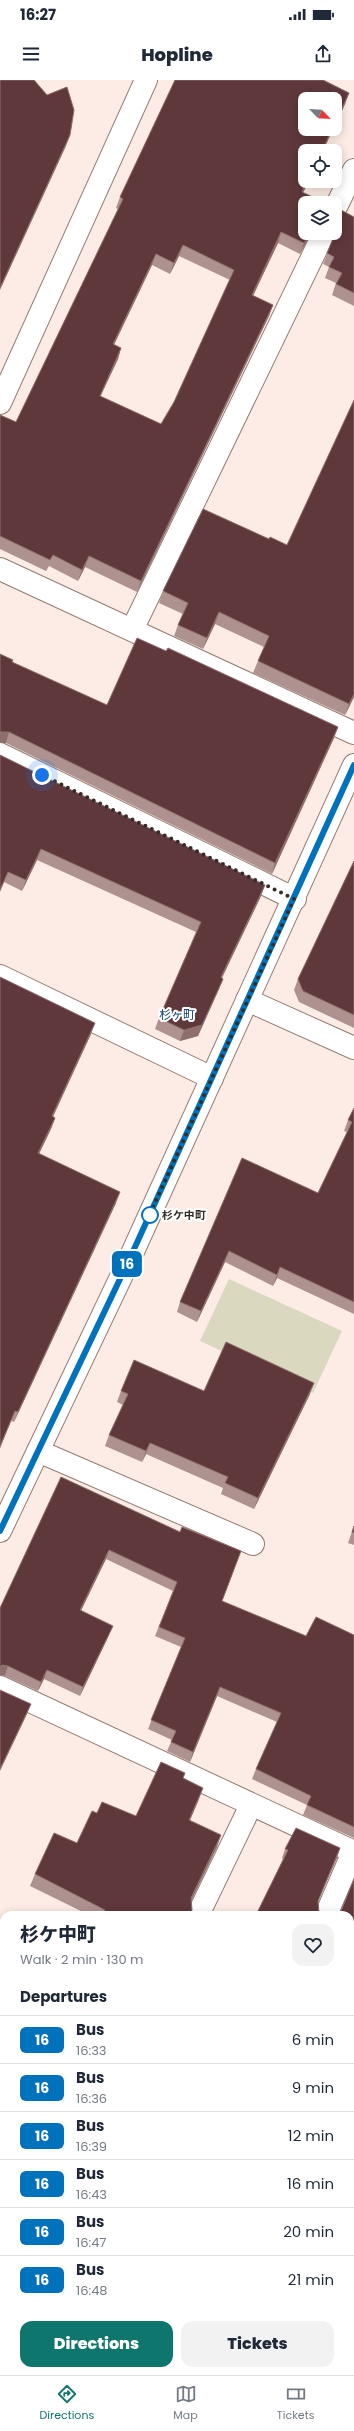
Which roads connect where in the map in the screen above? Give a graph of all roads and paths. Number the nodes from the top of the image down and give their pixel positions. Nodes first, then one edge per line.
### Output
1 (146, 80) edge
2 (354, 170) edge
3 (341, 196) edge
4 (321, 240) edge
5 (0, 403) edge
6 (0, 569) edge
7 (132, 630) junction
8 (354, 733) edge
9 (0, 754) edge
10 (354, 765) edge
11 (294, 899) junction
12 (0, 976) edge
13 (247, 1000) junction
14 (354, 1048) edge
15 (212, 1078) junction
16 (38, 1451) junction
17 (0, 1531) edge
18 (253, 1544) dead end
19 (0, 1687) edge
20 (251, 1805) junction
21 (354, 1852) edge
22 (200, 1911) edge
23 (328, 1911) edge

1 - 5 street
2 - 3 street
4 - 7 street
6 - 7 street
7 - 8 street
9 - 11 street
10 - 11 street
11 - 13 street
12 - 15 street
13 - 14 street
13 - 15 street
15 - 16 street
16 - 17 street
16 - 18 street
19 - 20 street
20 - 21 street
20 - 22 street
21 - 23 street

